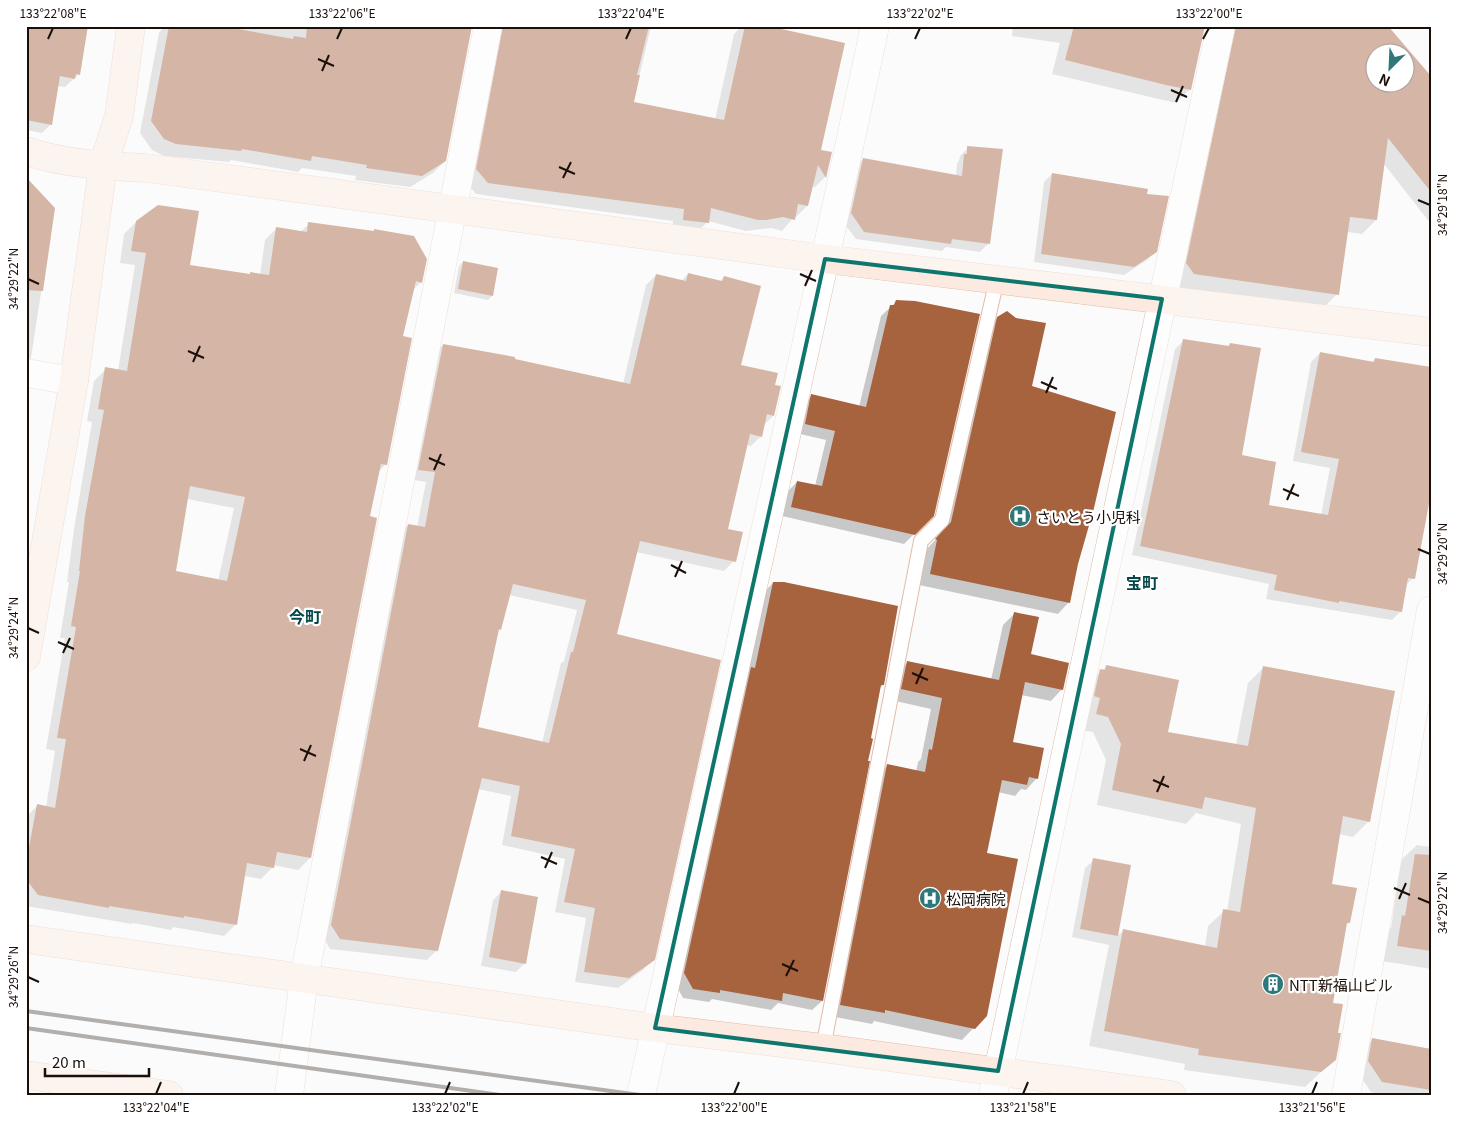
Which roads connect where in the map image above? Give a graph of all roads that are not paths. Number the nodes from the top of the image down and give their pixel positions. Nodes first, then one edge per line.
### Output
1 (132, 26) edge
2 (488, 26) edge
3 (874, 26) edge
4 (1221, 26) edge
5 (26, 151) edge
6 (103, 166) junction
7 (453, 210) junction
8 (825, 259) junction
9 (997, 279) junction
10 (1162, 299) junction
11 (1431, 332) edge
12 (26, 373) edge
13 (74, 381) junction
14 (1431, 610) edge
15 (26, 657) edge
16 (26, 939) edge
17 (307, 966) junction
18 (655, 1028) junction
19 (823, 1048) junction
20 (26, 1075) edge
21 (996, 1083) edge
22 (169, 1095) edge
23 (289, 1095) edge
24 (641, 1095) edge
25 (1172, 1095) edge
26 (1346, 1095) edge

1 - 6 street
2 - 7 street
3 - 8 street
4 - 10 street
5 - 6 street
6 - 7 street
6 - 13 street
7 - 8 street
7 - 17 street
8 - 9 street
8 - 18 street
9 - 10 street
9 - 19 lane
10 - 11 street
10 - 21 street
12 - 13 street
13 - 15 street
14 - 26 street
16 - 17 street
17 - 18 street
17 - 23 street
18 - 19 street
18 - 24 street
19 - 21 street
20 - 22 street
21 - 25 street

